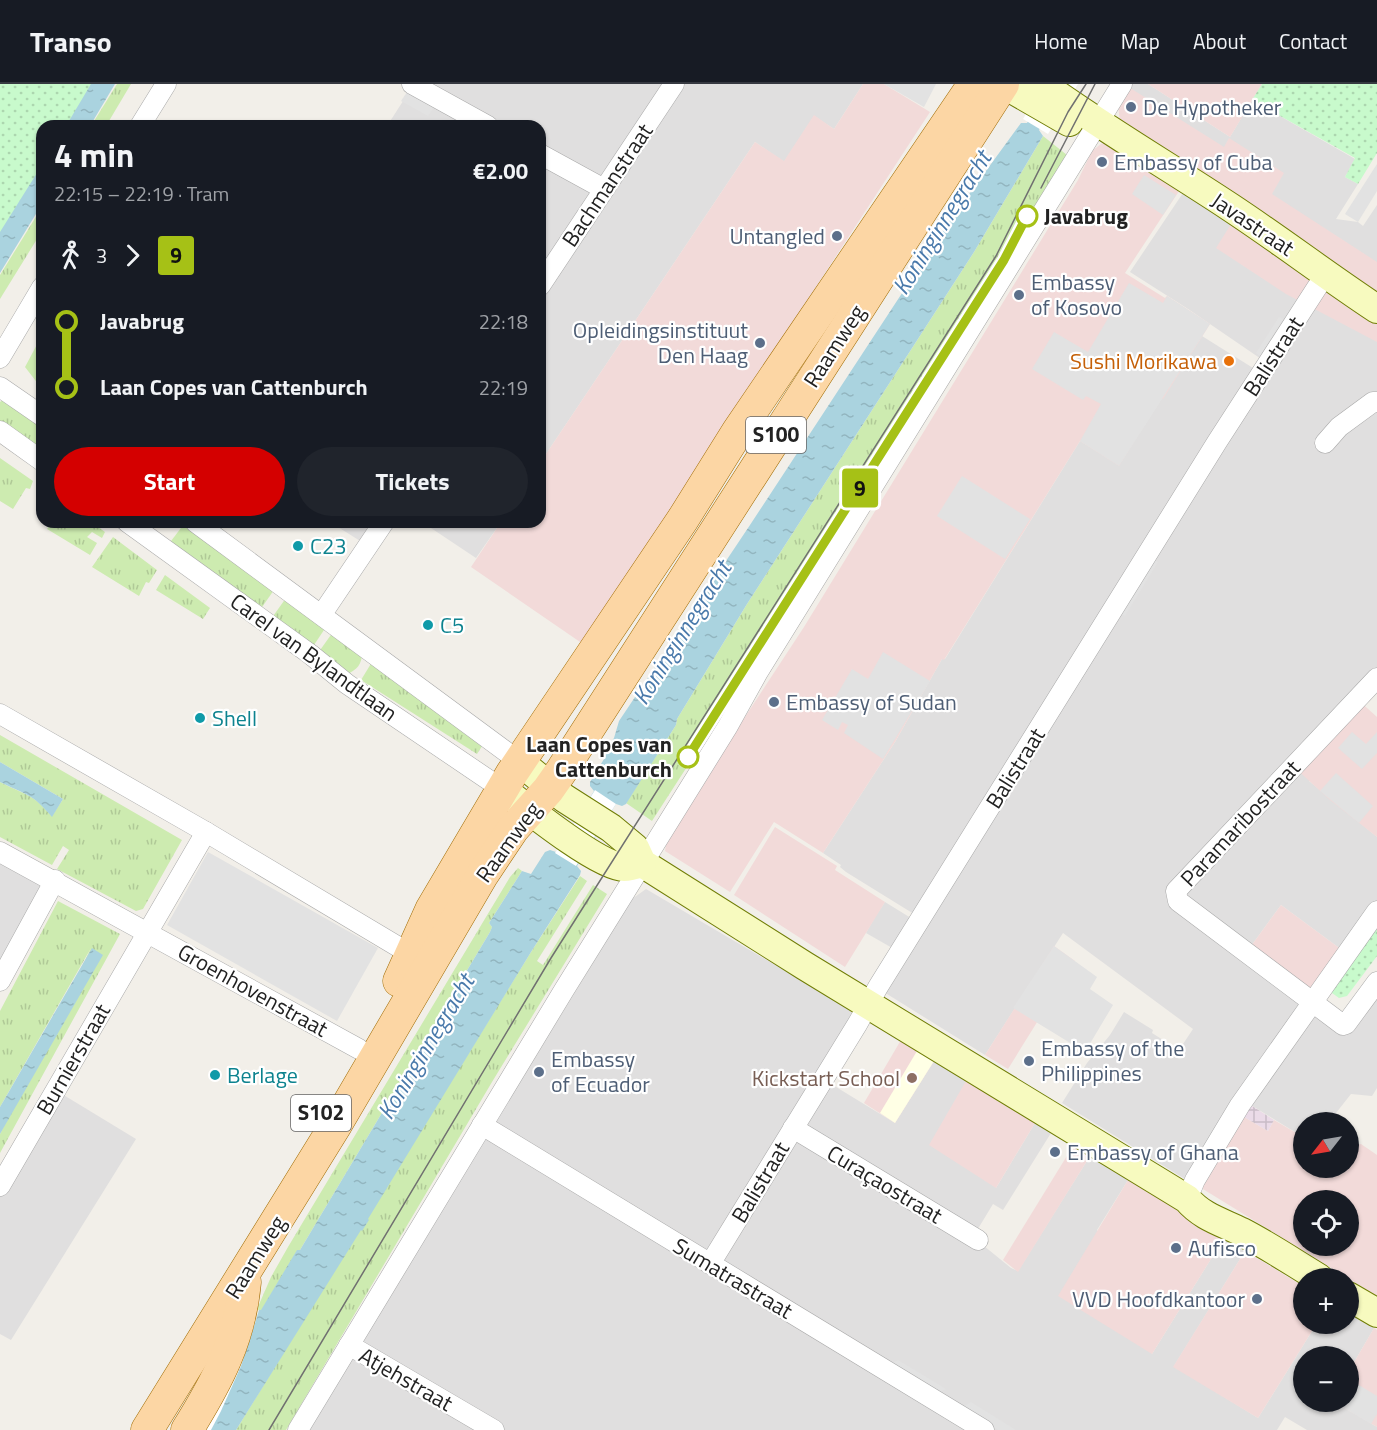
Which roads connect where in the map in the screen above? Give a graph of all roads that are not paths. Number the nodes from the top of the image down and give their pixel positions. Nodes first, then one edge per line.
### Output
1 (166, 84) edge
2 (412, 84) edge
3 (674, 84) edge
4 (974, 84) edge
5 (1003, 84) edge
6 (1122, 84) edge
7 (1040, 90) edge
8 (144, 120) edge
9 (473, 120) edge
10 (1097, 122) junction
11 (546, 157) edge
12 (604, 189) junction
13 (1325, 275) junction
14 (546, 277) edge
15 (36, 297) edge
16 (1377, 309) edge
17 (0, 358) edge
18 (0, 387) edge
19 (1377, 402) edge
20 (36, 412) edge
21 (0, 431) edge
22 (1325, 443) dead end
23 (36, 457) edge
24 (135, 528) edge
25 (203, 528) edge
26 (380, 528) edge
27 (322, 615) junction
28 (1377, 678) edge
29 (0, 714) edge
30 (536, 775) junction
31 (502, 789) junction
32 (529, 810) junction
33 (206, 832) junction
34 (0, 852) edge
35 (642, 863) junction
36 (55, 880) junction
37 (1377, 911) edge
38 (147, 931) junction
39 (412, 955) junction
40 (0, 981) edge
41 (1377, 982) edge
42 (1311, 1002) junction
43 (869, 1005) junction
44 (359, 1049) junction
45 (482, 1125) junction
46 (793, 1128) junction
47 (0, 1186) edge
48 (1187, 1199) junction
49 (978, 1240) dead end
50 (710, 1264) junction
51 (1302, 1268) edge
52 (246, 1271) junction
53 (1359, 1302) edge
54 (1377, 1312) edge
55 (349, 1345) junction
56 (125, 1430) edge
57 (147, 1430) edge
58 (187, 1430) edge
59 (298, 1430) edge
60 (494, 1430) edge
61 (984, 1430) edge

1 - 8 street
2 - 9 street
3 - 12 street, Bachmanstraat
4 - 30 main road, Raamweg / S100
5 - 7 main road, Javastraat
5 - 30 main road, Raamweg / S100
6 - 10 street
7 - 10 main road, Javastraat
10 - 13 main road, Javastraat
10 - 35 street
11 - 12 street
12 - 14 street, Bachmanstraat
13 - 16 main road, Javastraat
13 - 43 street, Balistraat
15 - 17 street
18 - 20 street
19 - 22 street
21 - 23 street
24 - 31 street, Carel van Bylandtlaan
25 - 27 street, Carel van Bylandtlaan
26 - 27 street
27 - 30 street, Carel van Bylandtlaan
28 - 42 street, Paramaribostraat
29 - 33 street
30 - 31 main road, Raamweg / S100
30 - 32 main road, Raamweg / S100
30 - 35 main road
31 - 32 main road
31 - 39 main road, Raamweg / S102
32 - 35 main road
32 - 52 main road, Raamweg / S102
33 - 38 street
33 - 39 street
34 - 36 street, Groenhovenstraat
35 - 43 main road
35 - 45 street
36 - 38 street, Groenhovenstraat
36 - 40 street
37 - 42 street
38 - 44 street, Groenhovenstraat
38 - 47 street, Burnierstraat
39 - 44 main road, Raamweg / S102
41 - 42 street
42 - 48 street
43 - 46 street, Balistraat
43 - 48 main road
44 - 56 main road, Raamweg / S102
45 - 50 street, Sumatrastraat
45 - 55 street
46 - 49 street, Curaçaostraat
46 - 50 street, Balistraat
48 - 51 main road
50 - 61 street, Sumatrastraat
52 - 57 main road, Raamweg / S102
52 - 58 main road
53 - 54 main road
55 - 59 street
55 - 60 street, Atjehstraat

